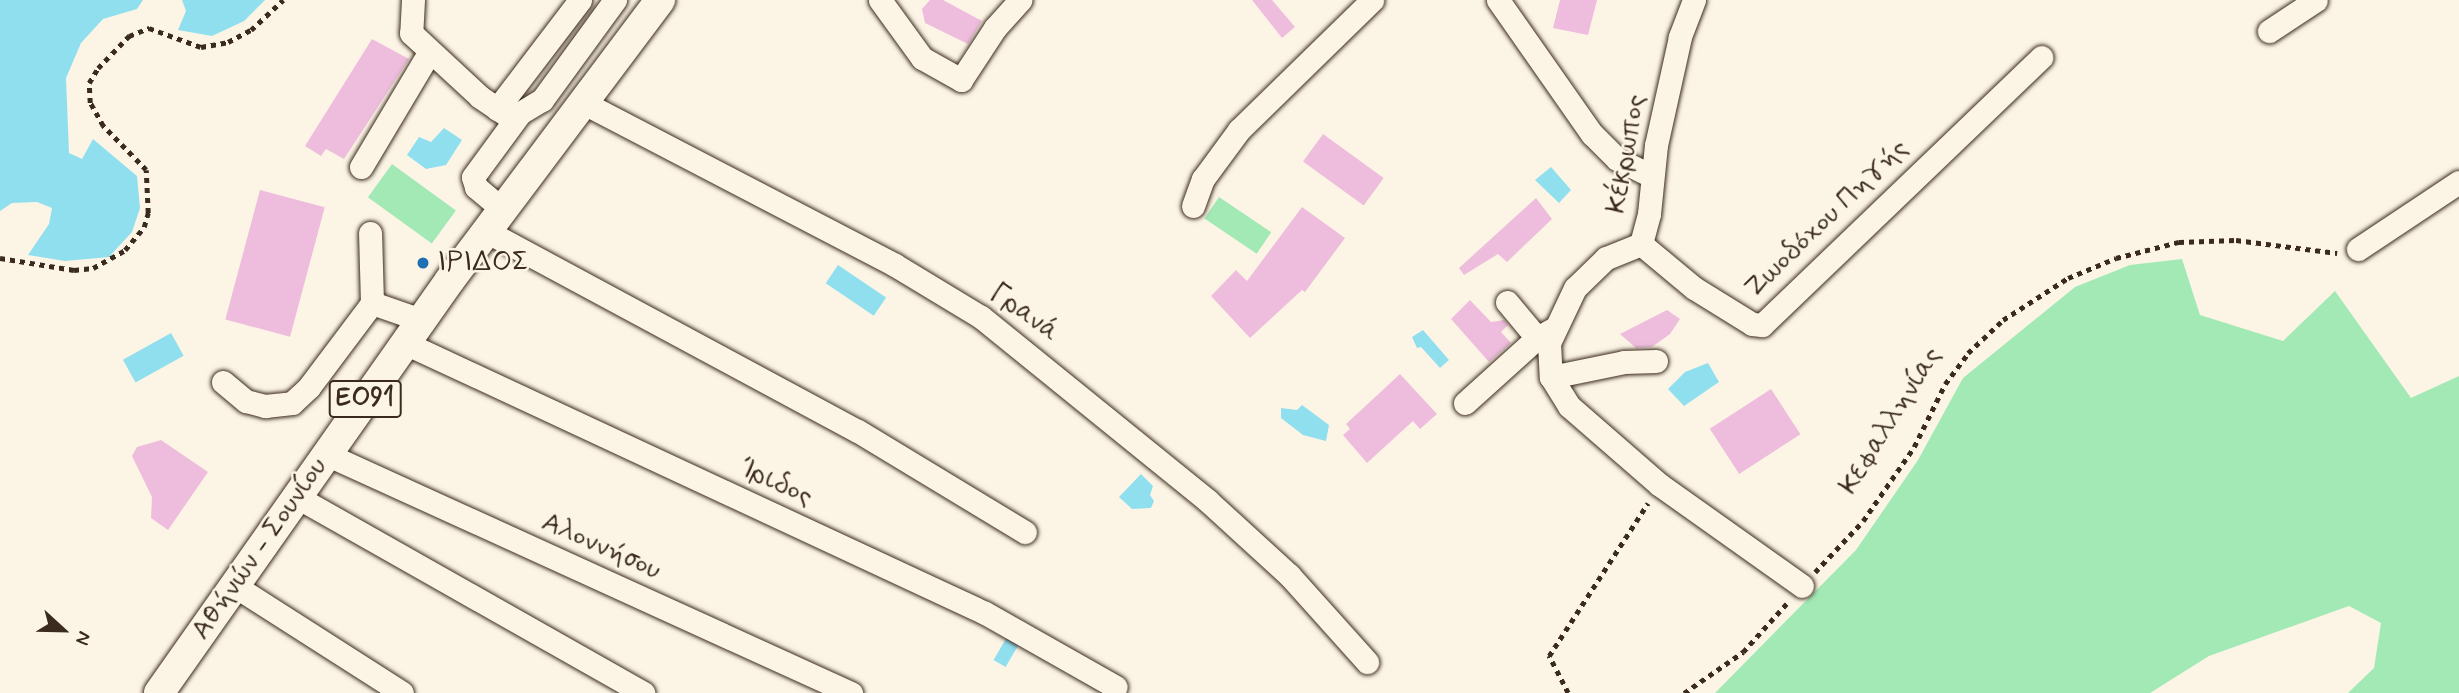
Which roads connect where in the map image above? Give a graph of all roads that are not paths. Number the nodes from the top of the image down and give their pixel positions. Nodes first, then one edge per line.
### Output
1 (413, 0) edge
2 (580, 0) edge
3 (615, 0) edge
4 (660, 0) edge
5 (880, 0) edge
6 (1020, 0) edge
7 (1372, 0) edge
8 (1498, 0) edge
9 (1694, 0) edge
10 (2316, 0) edge
11 (2269, 32) dead end
12 (429, 53) junction
13 (2041, 57) dead end
14 (582, 102) junction
15 (505, 115) junction
16 (361, 167) dead end
17 (1652, 176) junction
18 (2459, 182) edge
19 (1193, 206) dead end
20 (494, 220) junction
21 (370, 233) dead end
22 (1640, 244) junction
23 (2358, 249) road end
24 (1507, 302) dead end
25 (372, 303) junction
26 (413, 331) junction
27 (1546, 333) junction
28 (1656, 361) dead end
29 (1551, 377) junction
30 (223, 382) dead end
31 (1465, 404) dead end
32 (326, 454) junction
33 (297, 497) junction
34 (1025, 532) dead end
35 (235, 586) junction
36 (1801, 586) road end
37 (1367, 662) dead end
38 (1116, 687) dead end
39 (162, 692) edge
40 (402, 693) edge
41 (643, 693) edge
42 (852, 693) edge

1 - 12 street
2 - 15 street
3 - 15 street
4 - 14 main road, Αθήνών - Σουνίου / ΕΟ91
5 - 6 street
7 - 19 street
8 - 17 street
9 - 17 street, Κέκρωπος
10 - 11 street
12 - 15 street
12 - 16 street
13 - 22 street, Ζωοδόχου Πηγής
14 - 20 main road, Αθήνών - Σουνίου / ΕΟ91
14 - 37 street, Γρανά
15 - 20 street
17 - 22 street, Κέκρωπος
18 - 23 street
20 - 26 main road, Αθήνών - Σουνίου / ΕΟ91
20 - 34 street
21 - 25 street
22 - 27 street, Κέκρωπος
24 - 27 street
25 - 26 street, Ίριδος
25 - 30 street
26 - 32 main road, Αθήνών - Σουνίου / ΕΟ91
26 - 38 street, Ίριδος
27 - 29 street, Κέκρωπος
27 - 31 street
28 - 29 street
29 - 36 street, Κέκρωπος
32 - 33 main road, Αθήνών - Σουνίου / ΕΟ91
32 - 42 street, Αλοννήσου
33 - 35 main road, Αθήνών - Σουνίου / ΕΟ91
33 - 41 street
35 - 39 main road, Αθήνών - Σουνίου / ΕΟ91
35 - 40 street

